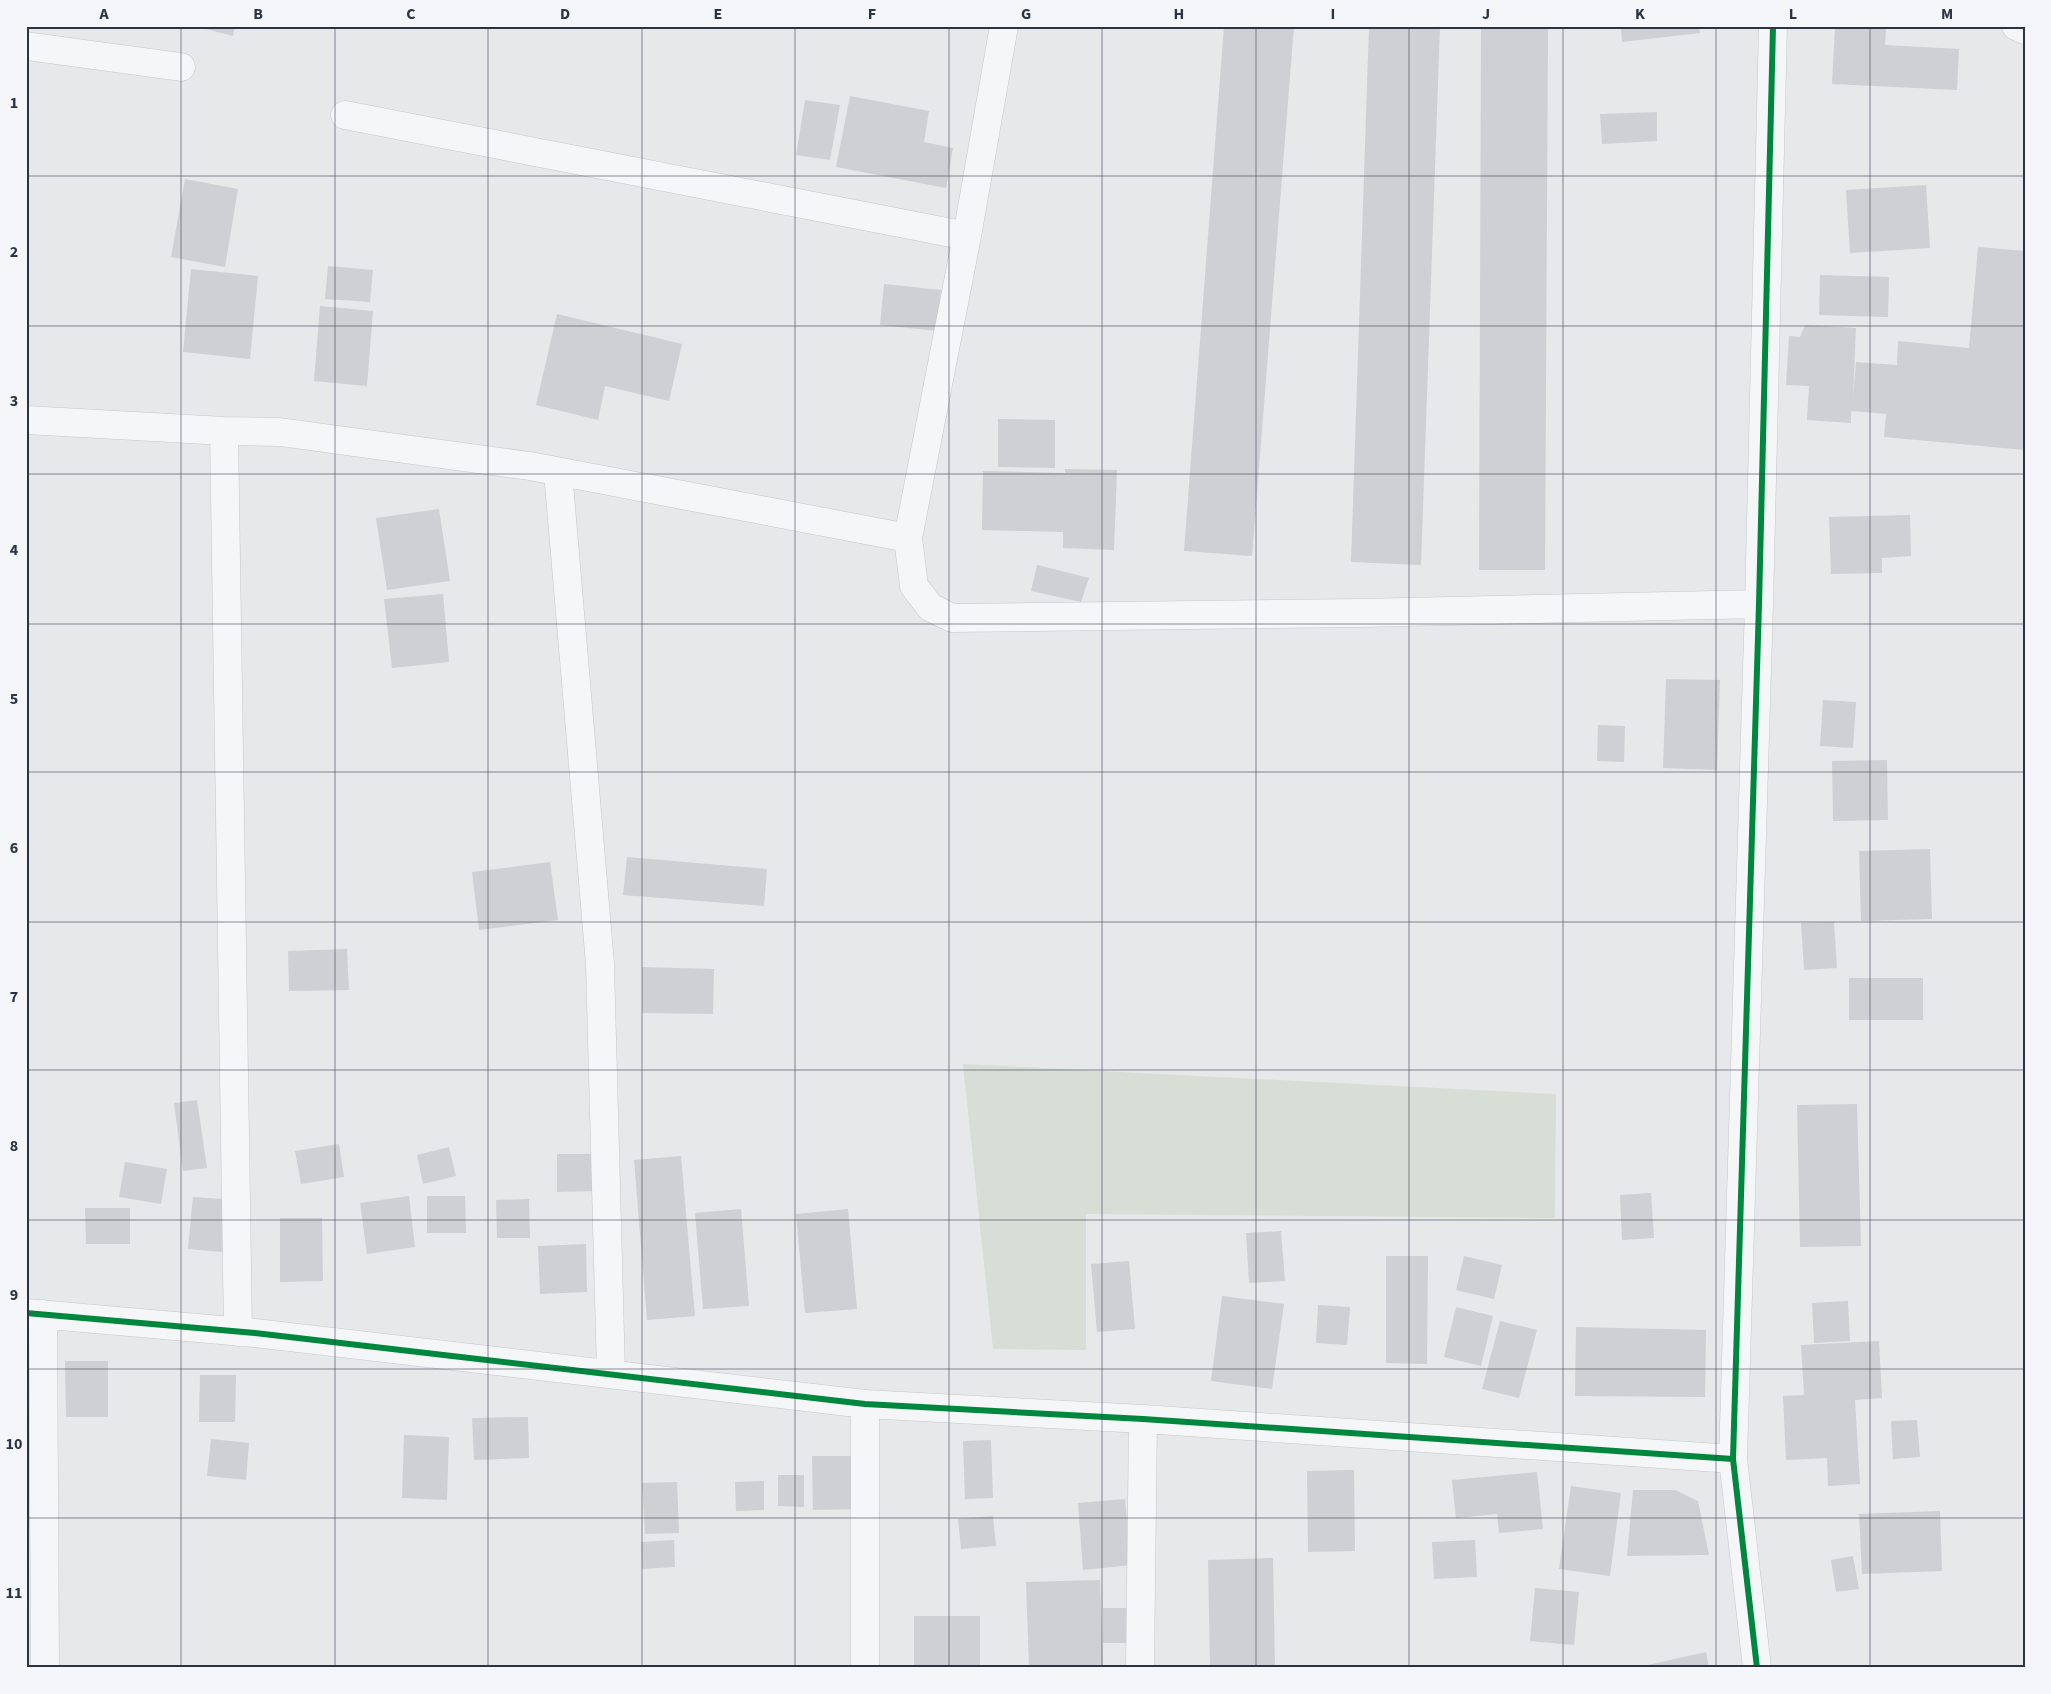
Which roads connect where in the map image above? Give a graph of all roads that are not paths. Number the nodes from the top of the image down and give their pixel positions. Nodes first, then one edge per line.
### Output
1 (1004, 26) edge
2 (1772, 26) edge
3 (2016, 26) edge
4 (2025, 30) edge
5 (26, 46) edge
6 (181, 67) dead end
7 (345, 115) dead end
8 (967, 236) junction
9 (26, 420) edge
10 (224, 431) junction
11 (558, 472) junction
12 (908, 538) junction
13 (1759, 604) junction
14 (35, 1313) edge
15 (238, 1332) junction
16 (611, 1373) junction
17 (865, 1404) junction
18 (1143, 1419) junction
19 (1734, 1460) junction
20 (45, 1668) edge
21 (865, 1668) edge
22 (1140, 1668) edge
23 (1758, 1668) edge

1 - 8 street
2 - 13 street
3 - 4 street
5 - 6 street
7 - 8 street
8 - 12 street
9 - 10 street
10 - 11 street
10 - 15 street
11 - 12 street
11 - 16 street
12 - 13 street
13 - 19 street
14 - 15 street
14 - 20 street
15 - 16 street
16 - 17 street
17 - 18 street
17 - 21 street
18 - 19 street
18 - 22 street
19 - 23 street

